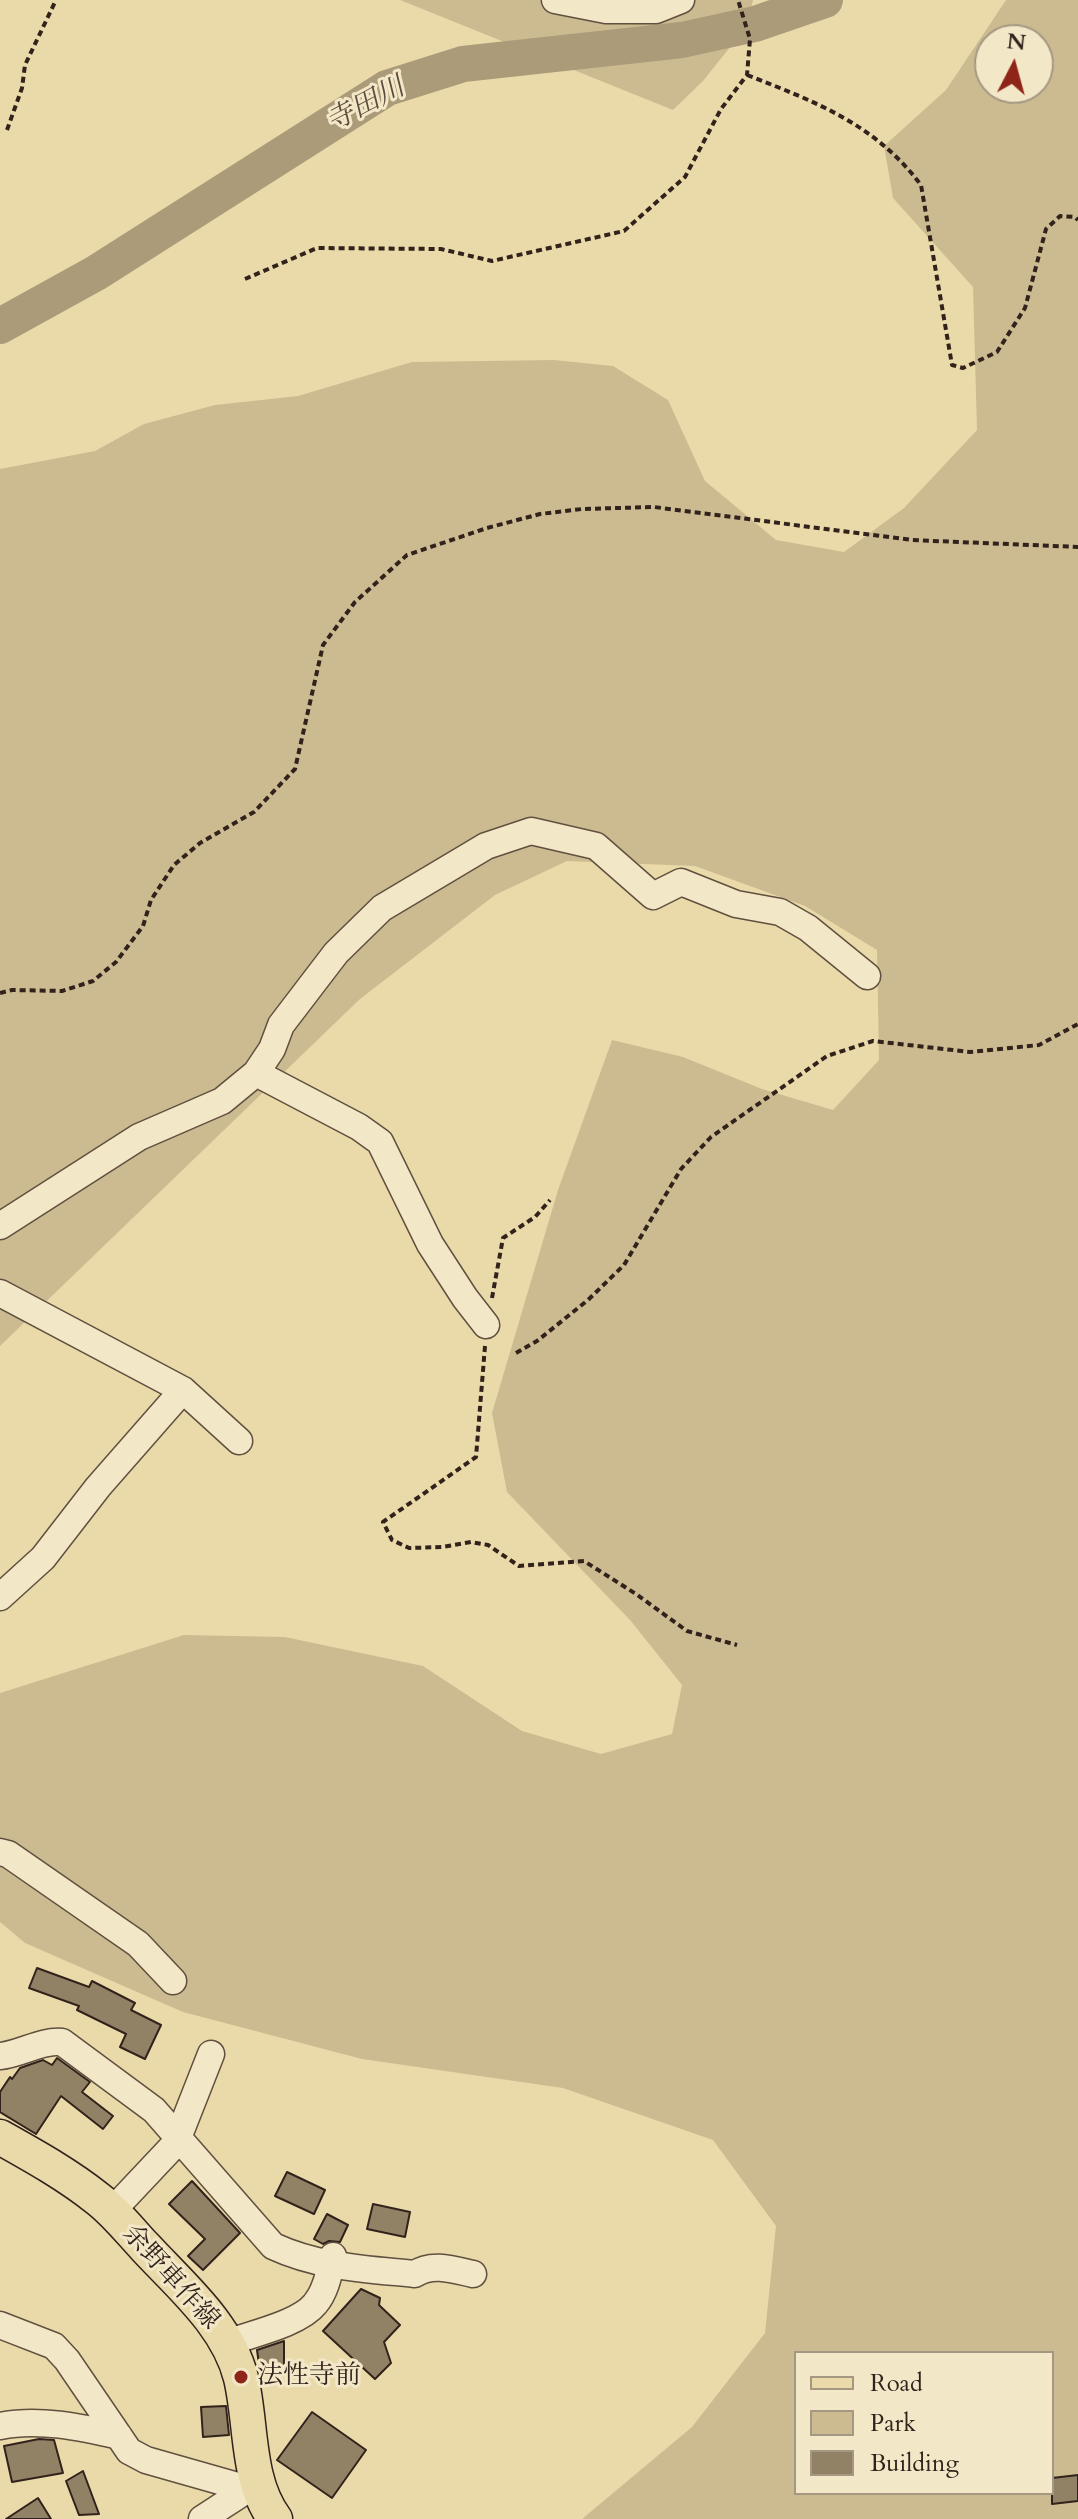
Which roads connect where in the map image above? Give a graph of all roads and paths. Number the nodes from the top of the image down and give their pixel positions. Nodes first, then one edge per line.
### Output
1 (56, 0) edge
2 (555, 0) edge
3 (681, 0) edge
4 (738, 0) edge
5 (747, 75) junction
6 (7, 130) dead end
7 (1076, 219) edge
8 (245, 279) dead end
9 (1078, 547) edge
10 (867, 976) dead end
11 (0, 993) edge
12 (1078, 1024) edge
13 (256, 1073) junction
14 (550, 1200) dead end
15 (0, 1226) edge
16 (0, 1293) edge
17 (486, 1325) junction
18 (516, 1353) dead end
19 (183, 1390) junction
20 (239, 1441) dead end
21 (0, 1597) edge
22 (737, 1645) dead end
23 (0, 1852) edge
24 (173, 1981) dead end
25 (0, 2037) edge
26 (211, 2054) dead end
27 (0, 2057) edge
28 (178, 2136) junction
29 (0, 2137) edge
30 (111, 2212) junction
31 (332, 2261) junction
32 (473, 2274) dead end
33 (0, 2325) edge
34 (227, 2343) junction
35 (0, 2426) edge
36 (119, 2436) junction
37 (253, 2488) junction
38 (202, 2519) edge
39 (275, 2519) edge

1 - 6 path
2 - 3 street
4 - 5 path
5 - 7 path
5 - 8 path
9 - 11 path
10 - 13 street
12 - 18 path
13 - 15 street
13 - 17 street
14 - 17 path
16 - 19 street
17 - 22 path
19 - 20 street
19 - 21 street
23 - 24 street
25 - 27 street
26 - 28 street
27 - 28 street
28 - 30 street
28 - 31 street
29 - 30 main road, 余野車作線
30 - 34 main road, 余野車作線
31 - 32 street
31 - 34 street
33 - 36 street
34 - 37 main road, 余野車作線
35 - 36 street
36 - 37 street
37 - 38 street
37 - 39 main road, 余野車作線

